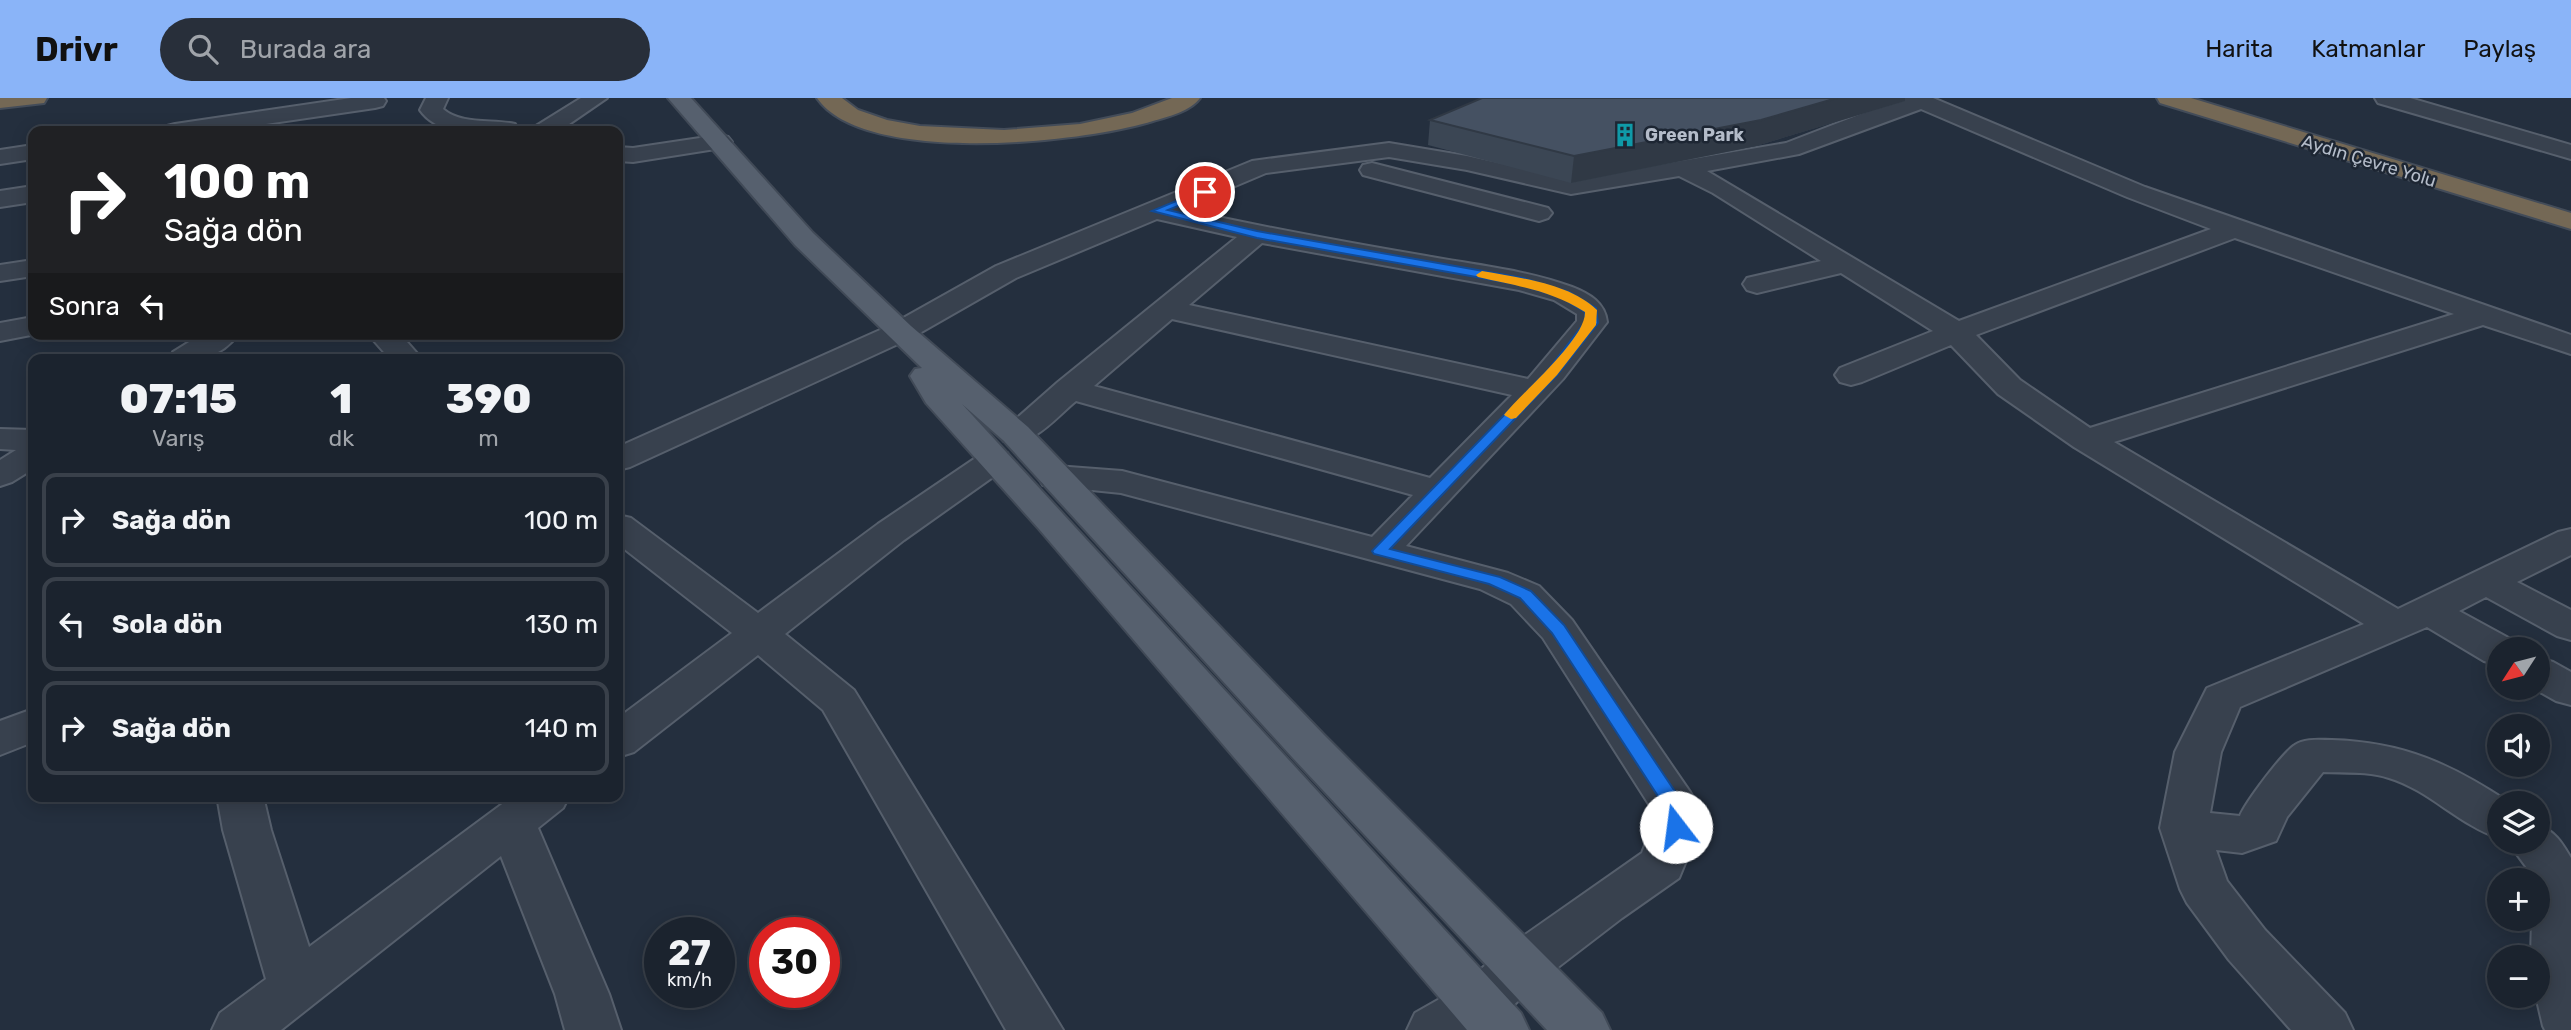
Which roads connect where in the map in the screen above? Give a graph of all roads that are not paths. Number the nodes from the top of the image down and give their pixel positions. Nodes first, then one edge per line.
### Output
1 (36, 98) edge
2 (437, 98) edge
3 (596, 98) edge
4 (679, 98) edge
5 (828, 98) edge
6 (870, 98) edge
7 (1152, 98) edge
8 (1189, 98) edge
9 (2168, 98) edge
10 (2236, 98) edge
11 (2386, 98) edge
12 (1918, 99) edge
13 (0, 101) edge
14 (376, 106) edge
15 (292, 122) edge
16 (240, 126) edge
17 (484, 126) edge
18 (552, 126) edge
19 (1427, 136) edge
20 (720, 142) junction
21 (1390, 150) junction
22 (2571, 152) edge
23 (28, 153) edge
24 (1339, 156) junction
25 (0, 157) edge
26 (623, 158) edge
27 (1683, 168) junction
28 (2498, 175) dead end
29 (28, 195) edge
30 (0, 199) edge
31 (1157, 211) junction
32 (1539, 213) dead end
33 (2571, 221) edge
34 (2235, 229) junction
35 (1257, 234) junction
36 (1843, 264) junction
37 (28, 269) edge
38 (0, 273) edge
39 (1757, 284) dead end
40 (1166, 309) junction
41 (2483, 315) junction
42 (28, 327) edge
43 (0, 332) edge
44 (900, 332) junction
45 (1956, 332) junction
46 (214, 340) edge
47 (389, 340) edge
48 (2571, 345) edge
49 (192, 354) edge
50 (402, 354) edge
51 (1850, 375) dead end
52 (1069, 389) junction
53 (1535, 390) junction
54 (0, 439) edge
55 (28, 440) edge
56 (2086, 440) junction
57 (1006, 447) junction
58 (28, 457) edge
59 (623, 458) edge
60 (0, 475) edge
61 (1056, 477) junction
62 (1437, 491) junction
63 (623, 530) edge
64 (2571, 540) edge
65 (1380, 551) junction
66 (2486, 581) junction
67 (2412, 618) junction
68 (2571, 627) edge
69 (758, 633) junction
70 (2487, 646) edge
71 (2550, 679) edge
72 (2571, 691) edge
73 (28, 726) edge
74 (623, 737) edge
75 (0, 739) edge
76 (241, 802) edge
77 (529, 809) edge
78 (2487, 812) edge
79 (2184, 828) junction
80 (2547, 854) edge
81 (1521, 966) junction
82 (296, 989) junction
83 (1471, 1021) edge
84 (2571, 1026) edge
85 (240, 1030) edge
86 (593, 1030) edge
87 (1035, 1030) edge
88 (1582, 1030) edge
89 (2325, 1030) edge

1 - 13 highway
2 - 17 street
3 - 18 street
4 - 20 main road
5 - 8 highway
6 - 7 highway
9 - 33 highway, Aydın Çevre Yolu
10 - 28 highway, Aydın Çevre Yolu
11 - 22 street
12 - 27 street
12 - 34 street
14 - 15 street
15 - 16 street
19 - 21 street
20 - 26 street
20 - 44 main road
21 - 24 street
21 - 27 street
23 - 25 street
24 - 31 street
24 - 32 street
27 - 36 street
29 - 30 street
31 - 35 street
31 - 44 street
34 - 41 street
34 - 45 street
35 - 40 street
35 - 53 street
36 - 39 street
36 - 45 street
37 - 38 street
40 - 52 street
40 - 53 street
41 - 48 street
41 - 56 street
42 - 43 street
44 - 57 main road
44 - 59 street
45 - 51 street
45 - 56 street
46 - 49 street
47 - 50 street
52 - 57 street
52 - 62 street
53 - 62 street
54 - 55 street
56 - 67 street
57 - 61 main road
57 - 69 street
57 - 83 main road
58 - 60 street
61 - 65 street
61 - 81 main road
62 - 65 street
63 - 69 street
64 - 66 street
65 - 81 street
66 - 67 street
66 - 68 street
67 - 70 street
67 - 79 street
69 - 74 street
69 - 87 street
71 - 72 street
73 - 75 street
76 - 82 street
77 - 82 street
77 - 86 street
78 - 79 street
79 - 89 street
80 - 84 street
81 - 83 street
81 - 88 main road
82 - 85 street

